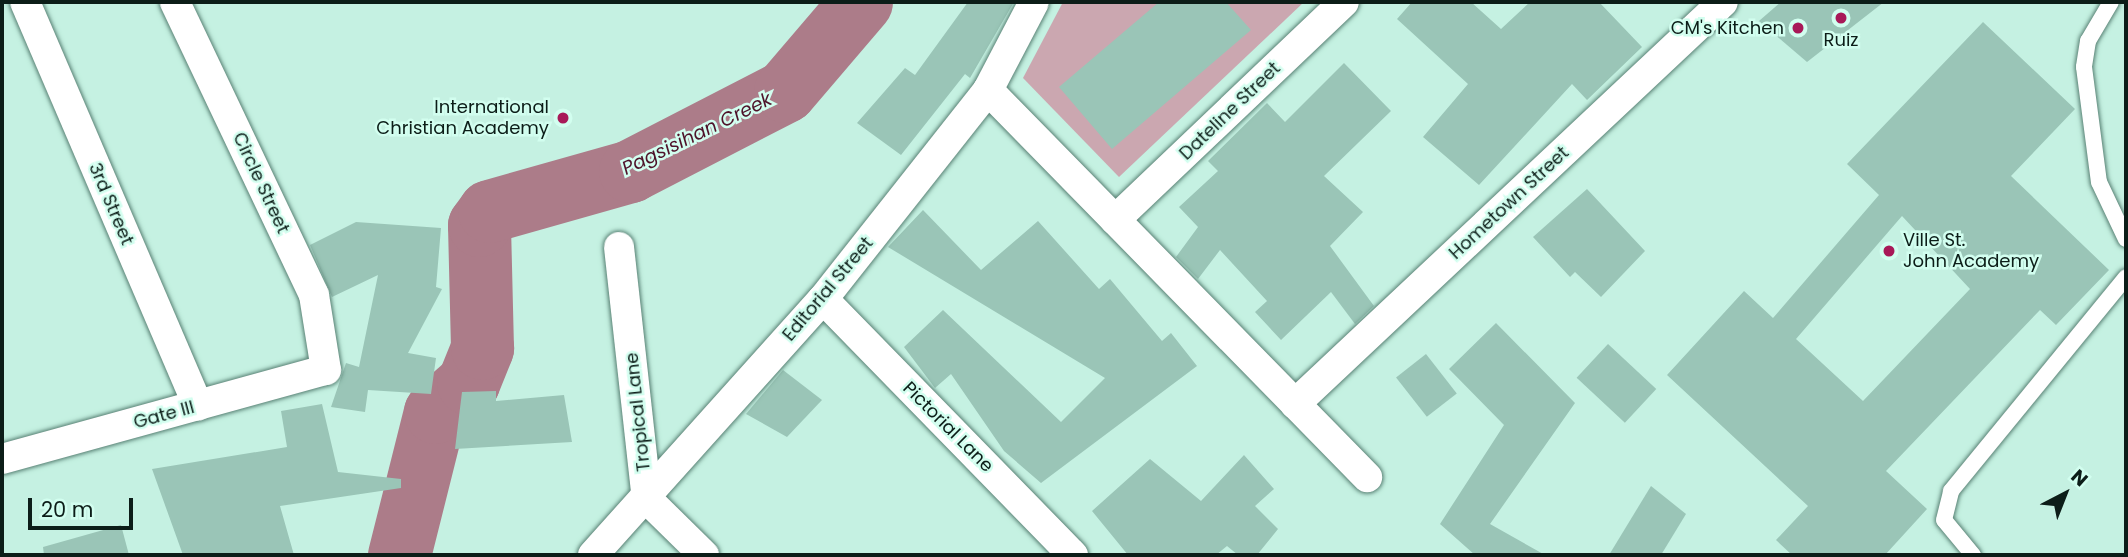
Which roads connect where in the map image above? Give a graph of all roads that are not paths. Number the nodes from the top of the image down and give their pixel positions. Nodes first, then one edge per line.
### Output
1 (24, 2) edge
2 (175, 2) edge
3 (1034, 2) edge
4 (1345, 2) edge
5 (1723, 2) edge
6 (2112, 2) edge
7 (988, 90) junction
8 (1115, 220) junction
9 (2126, 239) edge
10 (619, 247) dead end
11 (2126, 277) edge
12 (823, 299) junction
13 (326, 370) joint
14 (1295, 404) junction
15 (198, 406) junction
16 (2, 459) edge
17 (1367, 477) dead end
18 (647, 499) junction
19 (593, 555) edge
20 (704, 555) edge
21 (1073, 555) edge
22 (1973, 555) edge

1 - 15 street, 3rd Street
2 - 13 street, Circle Street
3 - 7 street, Editorial Street
4 - 8 street, Dateline Street
5 - 14 street, Hometown Street
6 - 9 lane
7 - 8 street
7 - 12 street, Editorial Street
8 - 14 street
10 - 18 street, Tropical Lane
11 - 22 lane
12 - 18 street, Editorial Street
12 - 21 street, Pictorial Lane
13 - 15 street, Gate III
14 - 17 street
15 - 16 street, Gate III
18 - 19 street, Editorial Street
18 - 20 street

